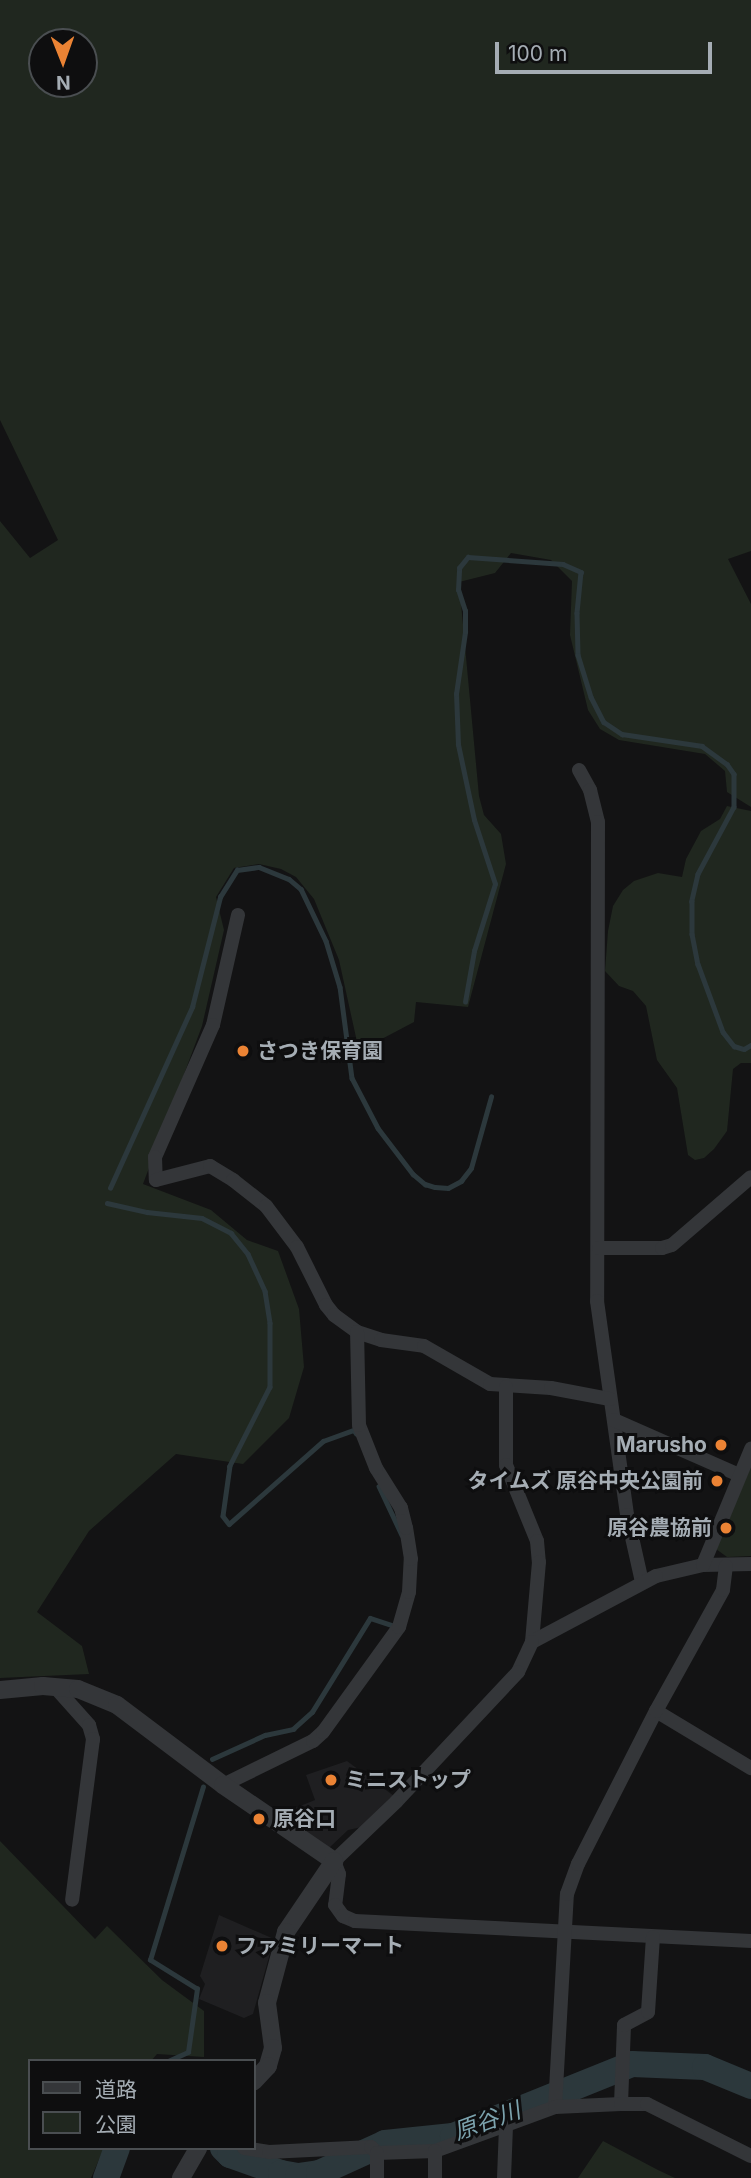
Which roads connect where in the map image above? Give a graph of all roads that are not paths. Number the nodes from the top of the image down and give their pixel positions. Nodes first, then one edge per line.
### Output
1 (579, 771) dead end
2 (238, 915) dead end
3 (751, 1177) edge
4 (599, 1248) junction
5 (357, 1332) junction
6 (506, 1387) junction
7 (610, 1399) junction
8 (614, 1420) junction
9 (751, 1449) edge
10 (739, 1475) junction
11 (703, 1564) junction
12 (751, 1564) edge
13 (726, 1566) junction
14 (642, 1581) junction
15 (532, 1642) junction
16 (55, 1686) junction
17 (0, 1690) edge
18 (656, 1711) junction
19 (751, 1768) edge
20 (223, 1785) junction
21 (334, 1861) junction
22 (72, 1900) dead end
23 (563, 1931) junction
24 (653, 1937) junction
25 (751, 1941) edge
26 (256, 2079) edge
27 (621, 2104) junction
28 (555, 2107) junction
29 (506, 2125) junction
30 (197, 2150) edge
31 (256, 2150) edge
32 (435, 2151) junction
33 (377, 2153) junction
34 (751, 2156) edge
35 (181, 2178) edge
36 (377, 2178) edge
37 (435, 2178) edge
38 (504, 2178) edge

1 - 4 street
2 - 5 street
3 - 4 street
4 - 7 street
5 - 6 street
5 - 20 street
6 - 7 street
6 - 15 street
7 - 8 street
8 - 10 street
8 - 14 street
9 - 10 street
10 - 11 street
11 - 13 street
11 - 14 street
12 - 13 street
13 - 18 street
14 - 15 street
15 - 21 street
16 - 17 street
16 - 20 street
16 - 22 street
18 - 19 street
18 - 23 street
20 - 21 street
21 - 23 street
21 - 26 street
23 - 24 street
23 - 28 street
24 - 25 street
24 - 27 street
27 - 28 street
27 - 34 street
28 - 29 street
29 - 32 street
29 - 38 street
30 - 35 street
31 - 33 street
32 - 33 street
32 - 37 street
33 - 36 street

